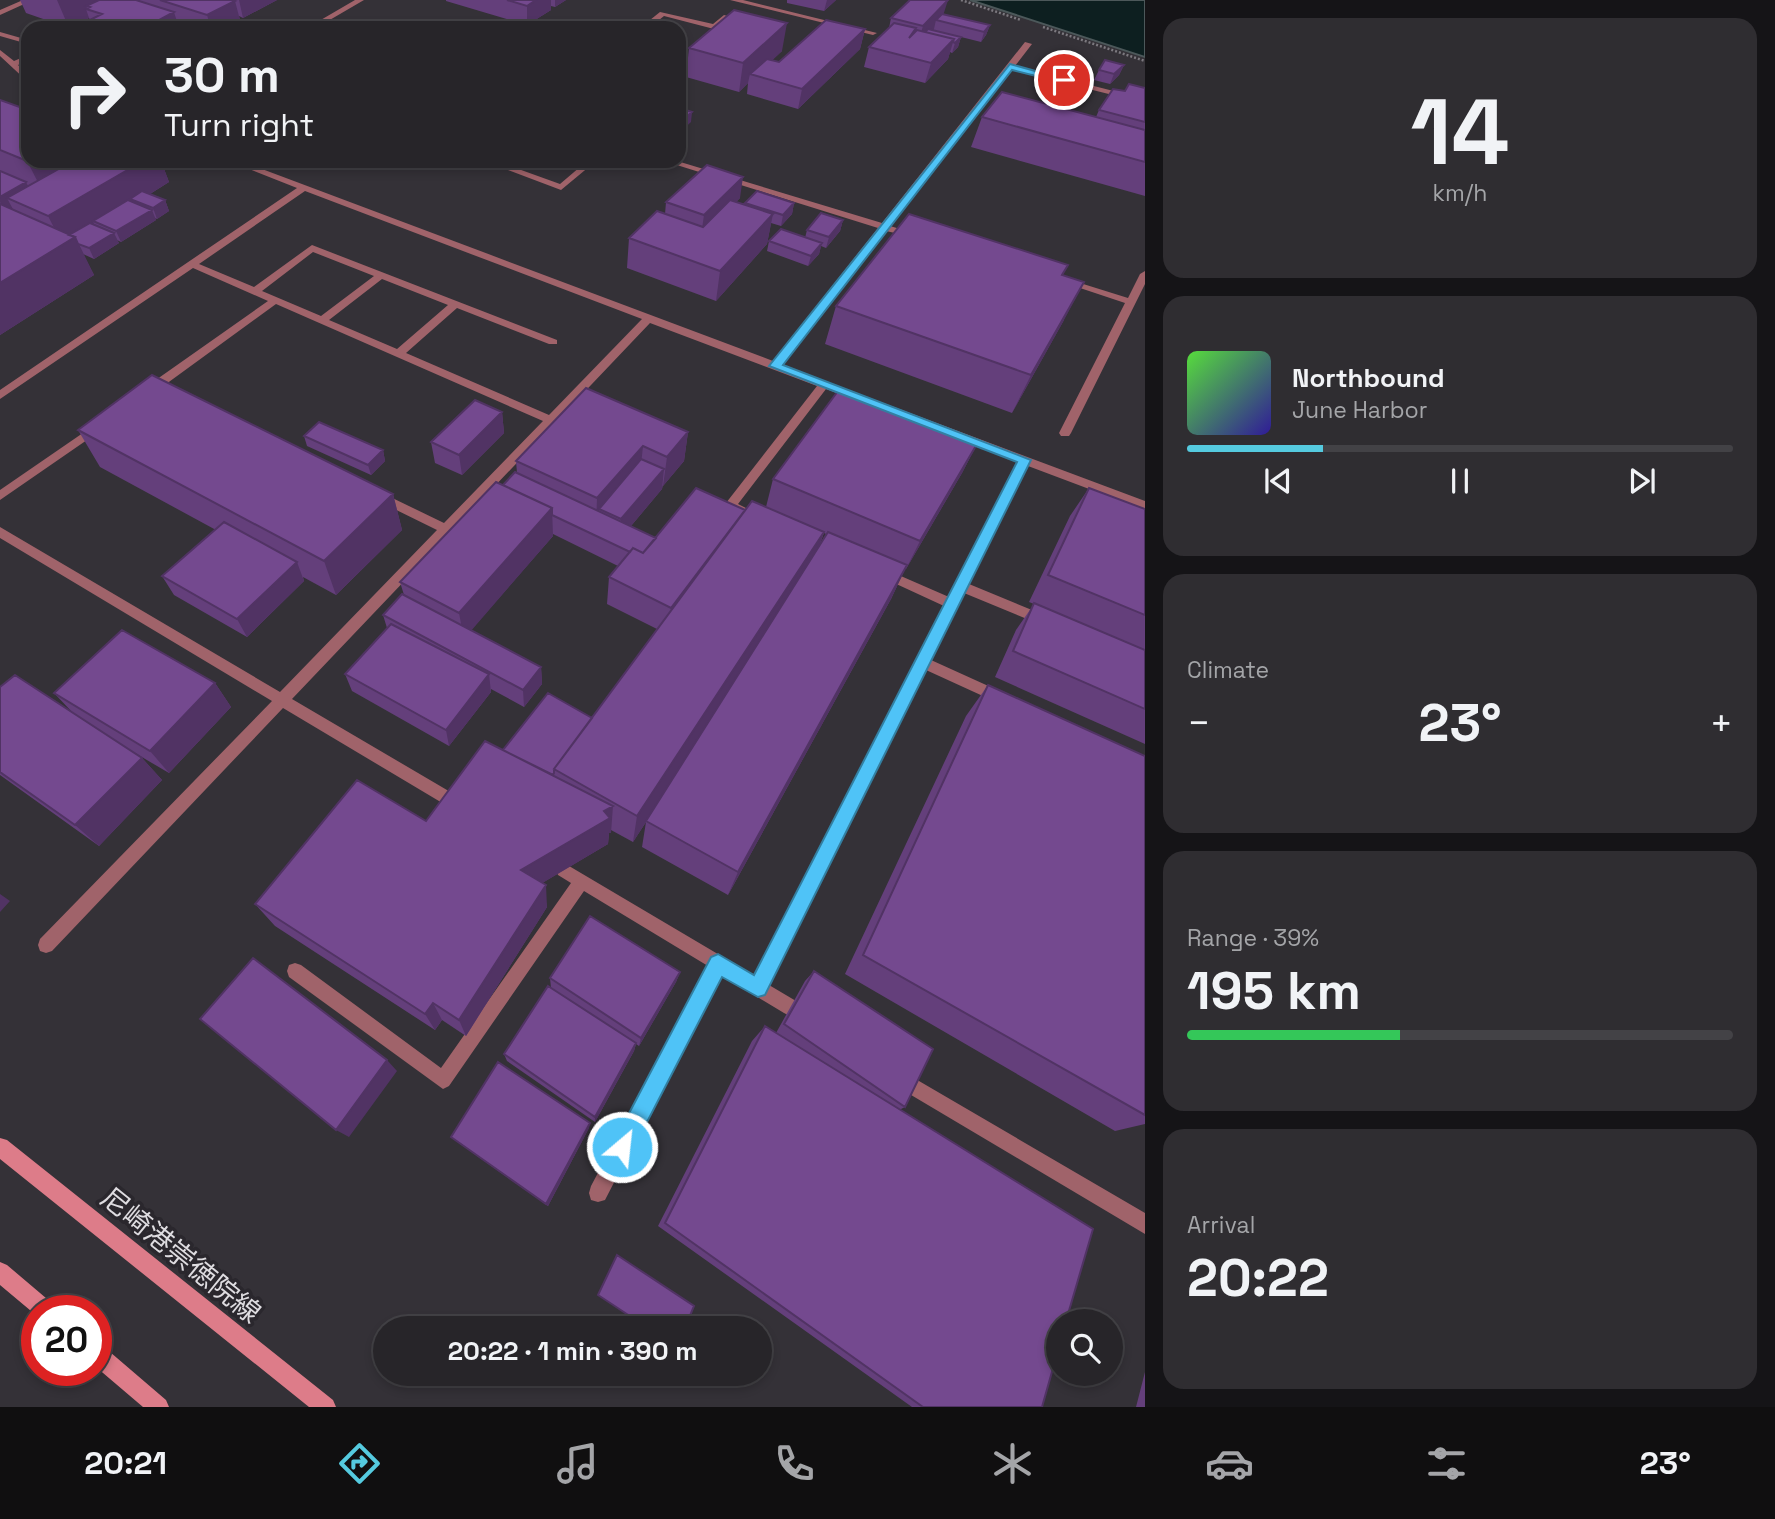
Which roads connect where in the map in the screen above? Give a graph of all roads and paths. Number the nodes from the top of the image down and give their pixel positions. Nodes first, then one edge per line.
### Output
1 (29, 0) edge
2 (360, 0) edge
3 (734, 0) edge
4 (961, 0) edge
5 (745, 2) junction
6 (759, 3) edge
7 (2, 13) edge
8 (323, 21) edge
9 (654, 21) edge
10 (1027, 22) dead end
11 (1040, 26) dead end
12 (873, 33) dead end
13 (0, 34) edge
14 (21, 40) edge
15 (1028, 44) dead end
16 (0, 52) edge
17 (21, 60) edge
18 (1145, 61) edge
19 (12, 65) junction
20 (1010, 67) junction
21 (21, 73) edge
22 (1145, 101) edge
23 (686, 166) edge
24 (251, 168) edge
25 (508, 168) edge
26 (584, 168) edge
27 (304, 188) junction
28 (885, 227) junction
29 (924, 239) edge
30 (192, 264) junction
31 (1145, 274) edge
32 (382, 275) junction
33 (1053, 278) edge
34 (254, 291) junction
35 (276, 300) junction
36 (1131, 302) junction
37 (455, 304) junction
38 (649, 318) junction
39 (322, 320) junction
40 (553, 342) dead end
41 (398, 354) junction
42 (775, 366) junction
43 (824, 384) junction
44 (154, 387) junction
45 (166, 393) edge
46 (0, 395) edge
47 (132, 402) edge
48 (110, 418) edge
49 (551, 420) junction
50 (1065, 433) dead end
51 (1025, 460) junction
52 (361, 488) edge
53 (0, 496) edge
54 (1145, 506) edge
55 (755, 517) edge
56 (446, 529) junction
57 (0, 532) edge
58 (866, 566) edge
59 (961, 586) junction
60 (952, 604) junction
61 (1059, 628) edge
62 (923, 662) junction
63 (282, 701) junction
64 (1009, 702) edge
65 (463, 808) edge
66 (565, 870) edge
67 (581, 881) junction
68 (46, 945) dead end
69 (718, 964) junction
70 (295, 971) dead end
71 (758, 988) junction
72 (790, 1007) edge
73 (907, 1083) edge
74 (0, 1147) edge
75 (598, 1194) dead end
76 (1145, 1224) edge
77 (0, 1272) edge
78 (27, 1295) edge
79 (112, 1367) edge
80 (159, 1407) edge
81 (327, 1407) edge

1 - 7 lane
2 - 8 lane
3 - 5 lane
4 - 10 path
5 - 6 lane
5 - 9 lane
6 - 12 lane
11 - 18 path
13 - 14 lane
15 - 20 lane
16 - 19 lane
17 - 19 lane
19 - 21 lane
20 - 22 lane
20 - 28 lane
23 - 28 lane
24 - 27 lane
25 - 26 lane
27 - 30 lane
27 - 38 lane
28 - 29 lane
28 - 42 lane
30 - 34 lane
30 - 46 lane
31 - 36 lane
32 - 34 lane
32 - 37 lane
32 - 39 lane
33 - 36 lane
34 - 35 lane
35 - 39 lane
35 - 44 lane
36 - 50 lane
37 - 40 lane
37 - 41 lane
38 - 42 lane
38 - 49 lane
39 - 41 lane
41 - 49 lane
42 - 43 lane
43 - 51 lane
43 - 55 lane
44 - 45 lane
44 - 47 lane
48 - 53 lane
49 - 56 lane
51 - 54 lane
51 - 59 lane
52 - 56 lane
56 - 63 lane
57 - 63 lane
58 - 60 lane
59 - 60 lane
59 - 61 lane
60 - 62 lane
62 - 64 lane
62 - 71 lane
63 - 65 lane
63 - 68 lane
66 - 67 lane
67 - 69 lane
67 - 70 lane
69 - 71 lane
69 - 75 lane
71 - 72 lane
73 - 76 lane
74 - 81 main road, 尼崎港崇徳院線
77 - 78 main road
79 - 80 main road

